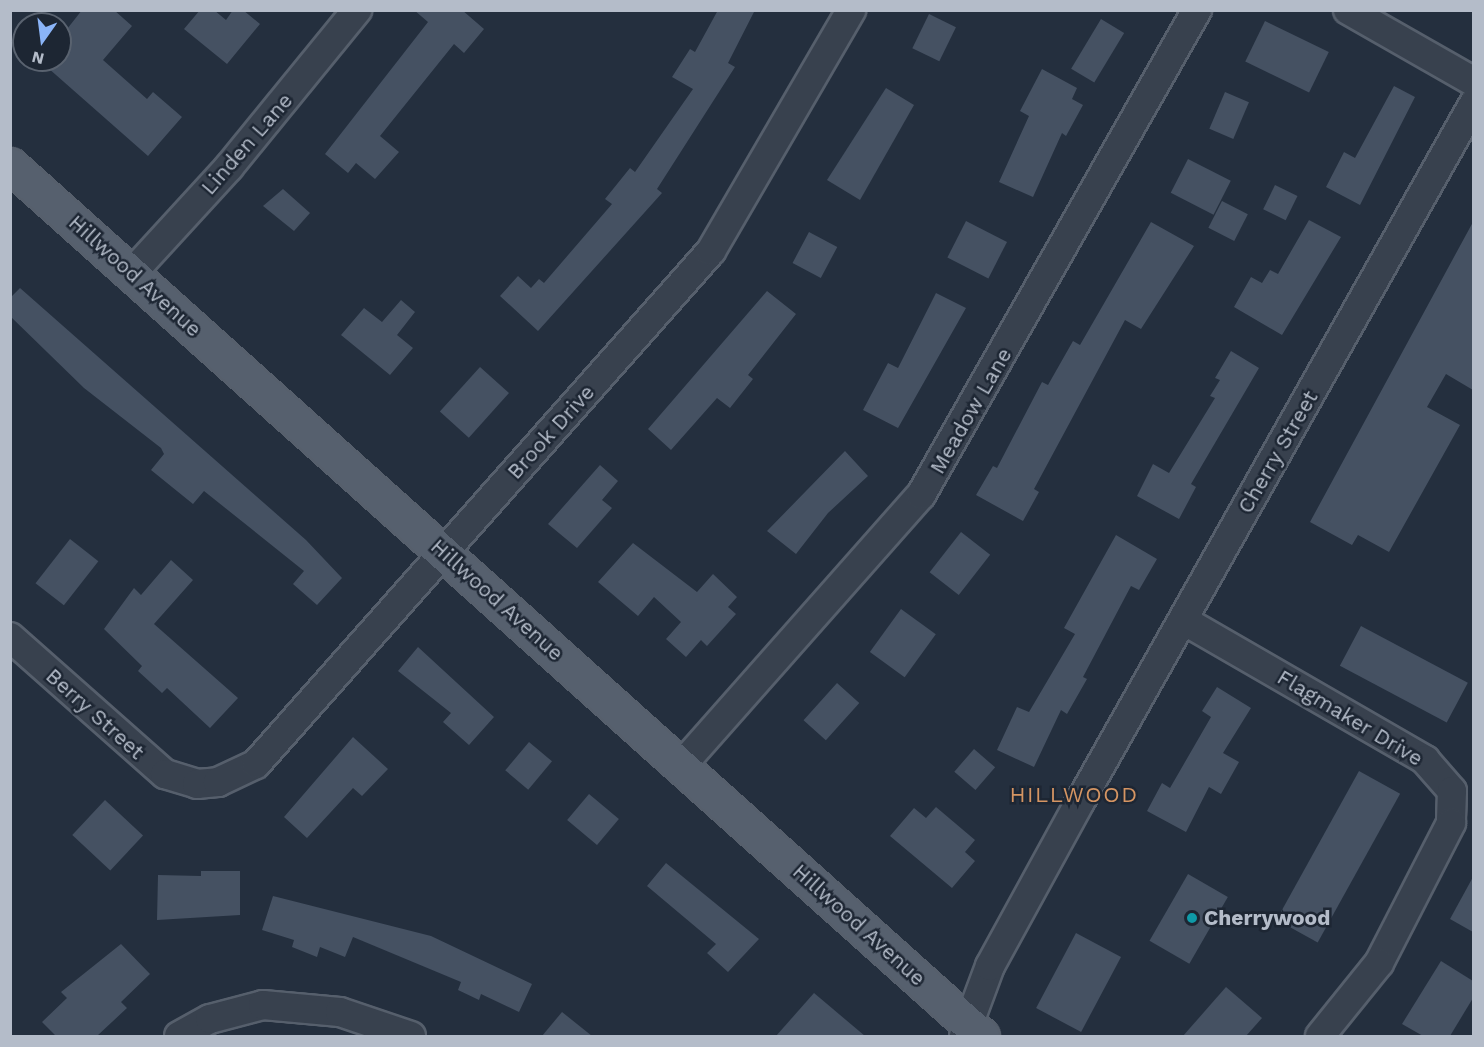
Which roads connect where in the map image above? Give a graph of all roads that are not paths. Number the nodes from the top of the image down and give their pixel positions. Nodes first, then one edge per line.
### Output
1 (357, 10) edge
2 (851, 10) edge
3 (1197, 10) edge
4 (1348, 10) edge
5 (1473, 82) edge
6 (1473, 103) edge
7 (10, 165) edge
8 (132, 273) junction
9 (444, 552) junction
10 (1183, 620) junction
11 (10, 637) edge
12 (681, 766) junction
13 (185, 781) joint
14 (1462, 822) edge
15 (972, 1033) edge
16 (179, 1036) edge
17 (411, 1036) edge
18 (1320, 1036) edge

1 - 8 street, Linden Lane
2 - 9 street, Brook Drive
3 - 12 street, Meadow Lane
4 - 5 street
6 - 10 street, Cherry Street
7 - 8 main road, Hillwood Avenue
8 - 9 main road, Hillwood Avenue
9 - 12 main road, Hillwood Avenue
9 - 13 street, Brook Drive
10 - 14 street, Flagmaker Drive
10 - 15 street, Cherry Street
11 - 13 street, Berry Street
12 - 15 main road, Hillwood Avenue
14 - 18 street, Flagmaker Drive
16 - 17 street

